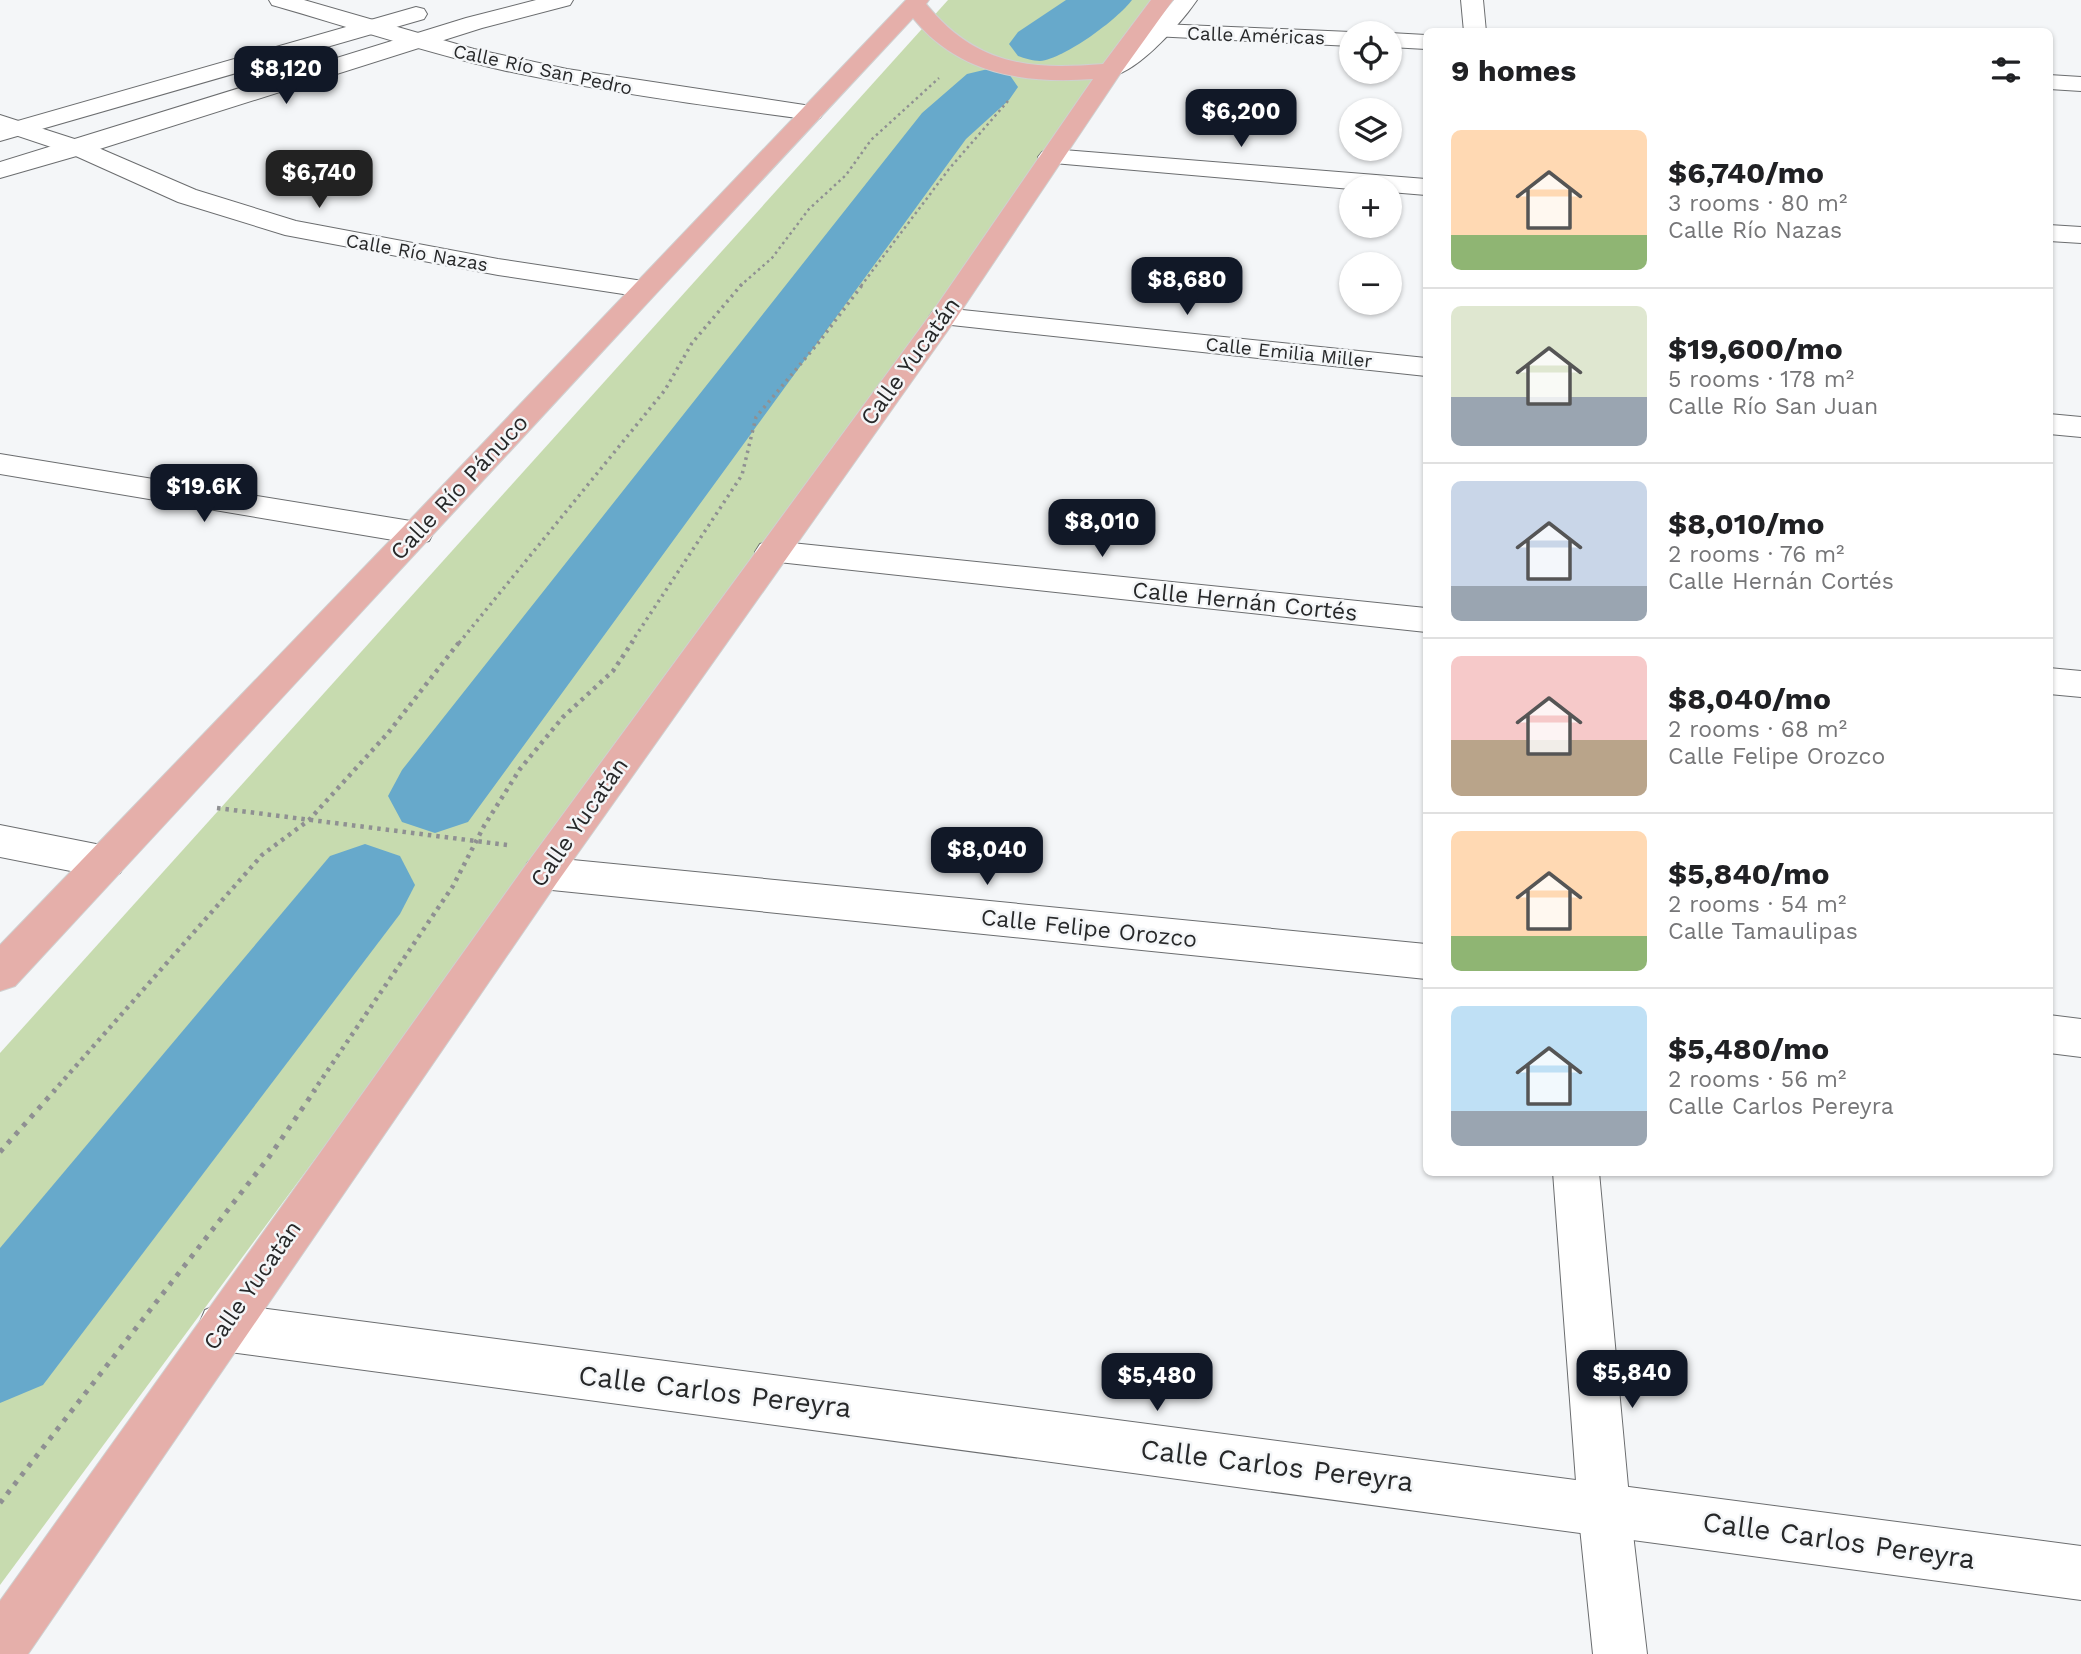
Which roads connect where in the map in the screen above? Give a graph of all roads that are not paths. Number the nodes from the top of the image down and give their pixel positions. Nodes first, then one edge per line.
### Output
1 (280, 0) edge
2 (562, 0) edge
3 (1185, 0) edge
4 (1472, 0) edge
5 (916, 2) edge
6 (439, 8) dead end
7 (1162, 16) edge
8 (374, 27) junction
9 (1475, 28) edge
10 (1339, 38) edge
11 (416, 41) junction
12 (1402, 41) edge
13 (1423, 42) edge
14 (1110, 71) junction
15 (2053, 82) edge
16 (2081, 84) edge
17 (811, 113) junction
18 (7, 128) edge
19 (79, 148) junction
20 (1051, 156) junction
21 (0, 170) edge
22 (1423, 187) edge
23 (2053, 233) edge
24 (2081, 235) edge
25 (643, 289) junction
26 (943, 317) junction
27 (1423, 367) edge
28 (2053, 424) edge
29 (2081, 427) edge
30 (0, 464) edge
31 (417, 533) junction
32 (772, 552) junction
33 (1423, 620) edge
34 (2053, 681) edge
35 (2081, 684) edge
36 (0, 841) edge
37 (107, 862) junction
38 (542, 873) junction
39 (1423, 962) edge
40 (0, 973) edge
41 (2053, 1034) edge
42 (2081, 1038) edge
43 (1576, 1176) edge
44 (222, 1327) junction
45 (1604, 1508) junction
46 (2081, 1573) edge
47 (0, 1647) edge
48 (1620, 1654) edge

1 - 8 street, Calle Río San Pedro
2 - 11 street
3 - 7 street
4 - 9 street
5 - 14 main road
5 - 17 main road, Calle Río Pánuco
6 - 8 street
7 - 10 street, Calle Américas
7 - 14 main road, Calle Yucatán
8 - 11 street, Calle Río San Pedro
8 - 18 street
11 - 17 street, Calle Río San Pedro
11 - 19 street
12 - 13 street
14 - 20 main road, Calle Yucatán
15 - 16 street
17 - 25 main road, Calle Río Pánuco
18 - 19 street, Calle Río Nazas
19 - 21 street
19 - 25 street, Calle Río Nazas
20 - 22 street
20 - 26 main road, Calle Yucatán
23 - 24 street
25 - 31 main road, Calle Río Pánuco
26 - 27 street, Calle Emilia Miller
26 - 32 main road, Calle Yucatán
28 - 29 street
30 - 31 street
31 - 37 main road, Calle Río Pánuco
32 - 33 street, Calle Hernán Cortés
32 - 38 main road, Calle Yucatán
34 - 35 street
36 - 37 street
37 - 40 main road, Calle Río Pánuco
38 - 39 street, Calle Felipe Orozco
38 - 44 main road, Calle Yucatán
41 - 42 street
43 - 45 street
44 - 45 street, Calle Carlos Pereyra
44 - 47 main road, Calle Yucatán
45 - 46 street, Calle Carlos Pereyra
45 - 48 street

